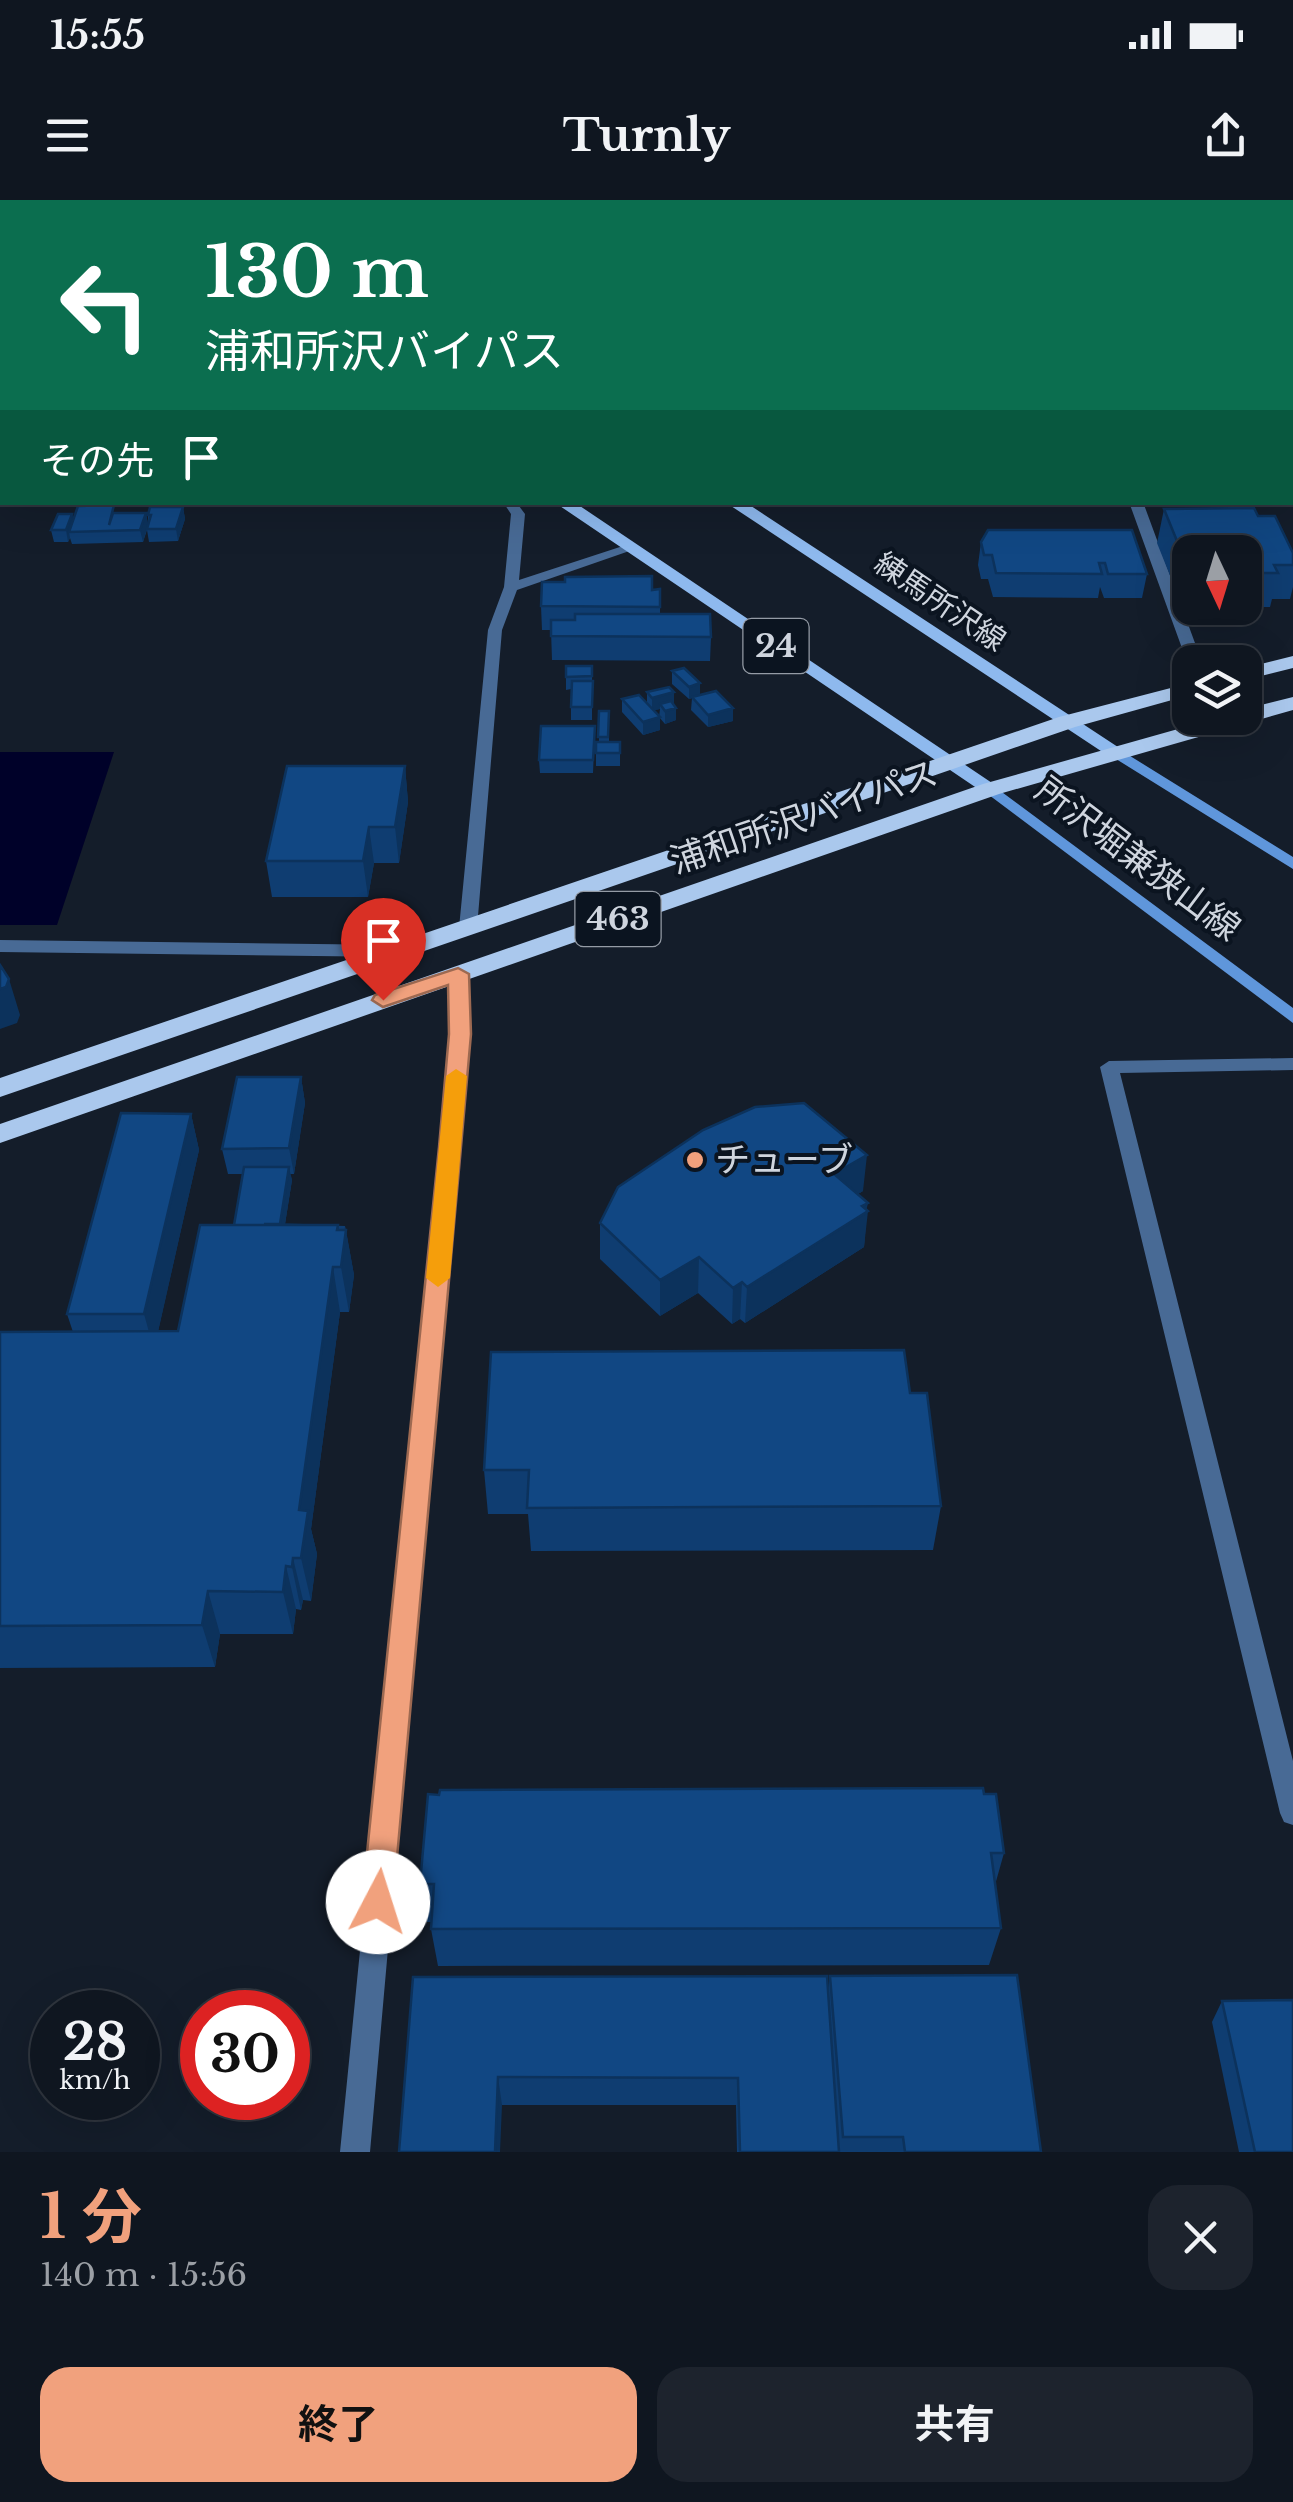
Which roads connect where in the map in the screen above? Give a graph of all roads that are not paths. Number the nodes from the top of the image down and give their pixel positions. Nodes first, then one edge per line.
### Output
1 (511, 505) edge
2 (566, 505) edge
3 (738, 505) edge
4 (1137, 505) edge
5 (631, 548) junction
6 (511, 587) junction
7 (1189, 645) edge
8 (1293, 662) edge
9 (1262, 670) edge
10 (1172, 694) edge
11 (1293, 703) edge
12 (1262, 712) edge
13 (1067, 722) junction
14 (1176, 735) edge
15 (1114, 752) junction
16 (948, 762) junction
17 (991, 789) junction
18 (1293, 864) edge
19 (468, 928) junction
20 (0, 946) edge
21 (397, 952) junction
22 (458, 974) junction
23 (1293, 1017) edge
24 (1293, 1064) edge
25 (0, 1088) edge
26 (0, 1134) edge
27 (1293, 1813) edge
28 (355, 2152) edge

1 - 6 street
2 - 5 main road, 24
3 - 13 main road, 練馬所沢線
4 - 7 street
5 - 6 street
5 - 16 main road, 24
6 - 19 street
8 - 9 highway
10 - 13 highway, 浦和所沢バイパス / 463
11 - 12 highway, 浦和所沢バイパス / 463
13 - 15 main road, 練馬所沢線
13 - 16 highway, 浦和所沢バイパス / 463
14 - 15 highway, 浦和所沢バイパス / 463
15 - 17 highway, 浦和所沢バイパス / 463
15 - 18 main road, 所沢堀兼狭山線
16 - 17 main road, 24
16 - 19 highway, 浦和所沢バイパス / 463
17 - 22 highway, 浦和所沢バイパス / 463
17 - 23 main road, 所沢堀兼狭山線
19 - 21 highway, 浦和所沢バイパス / 463
20 - 21 street
21 - 25 highway, 浦和所沢バイパス / 463
22 - 26 highway, 浦和所沢バイパス / 463
22 - 28 street
24 - 27 street

